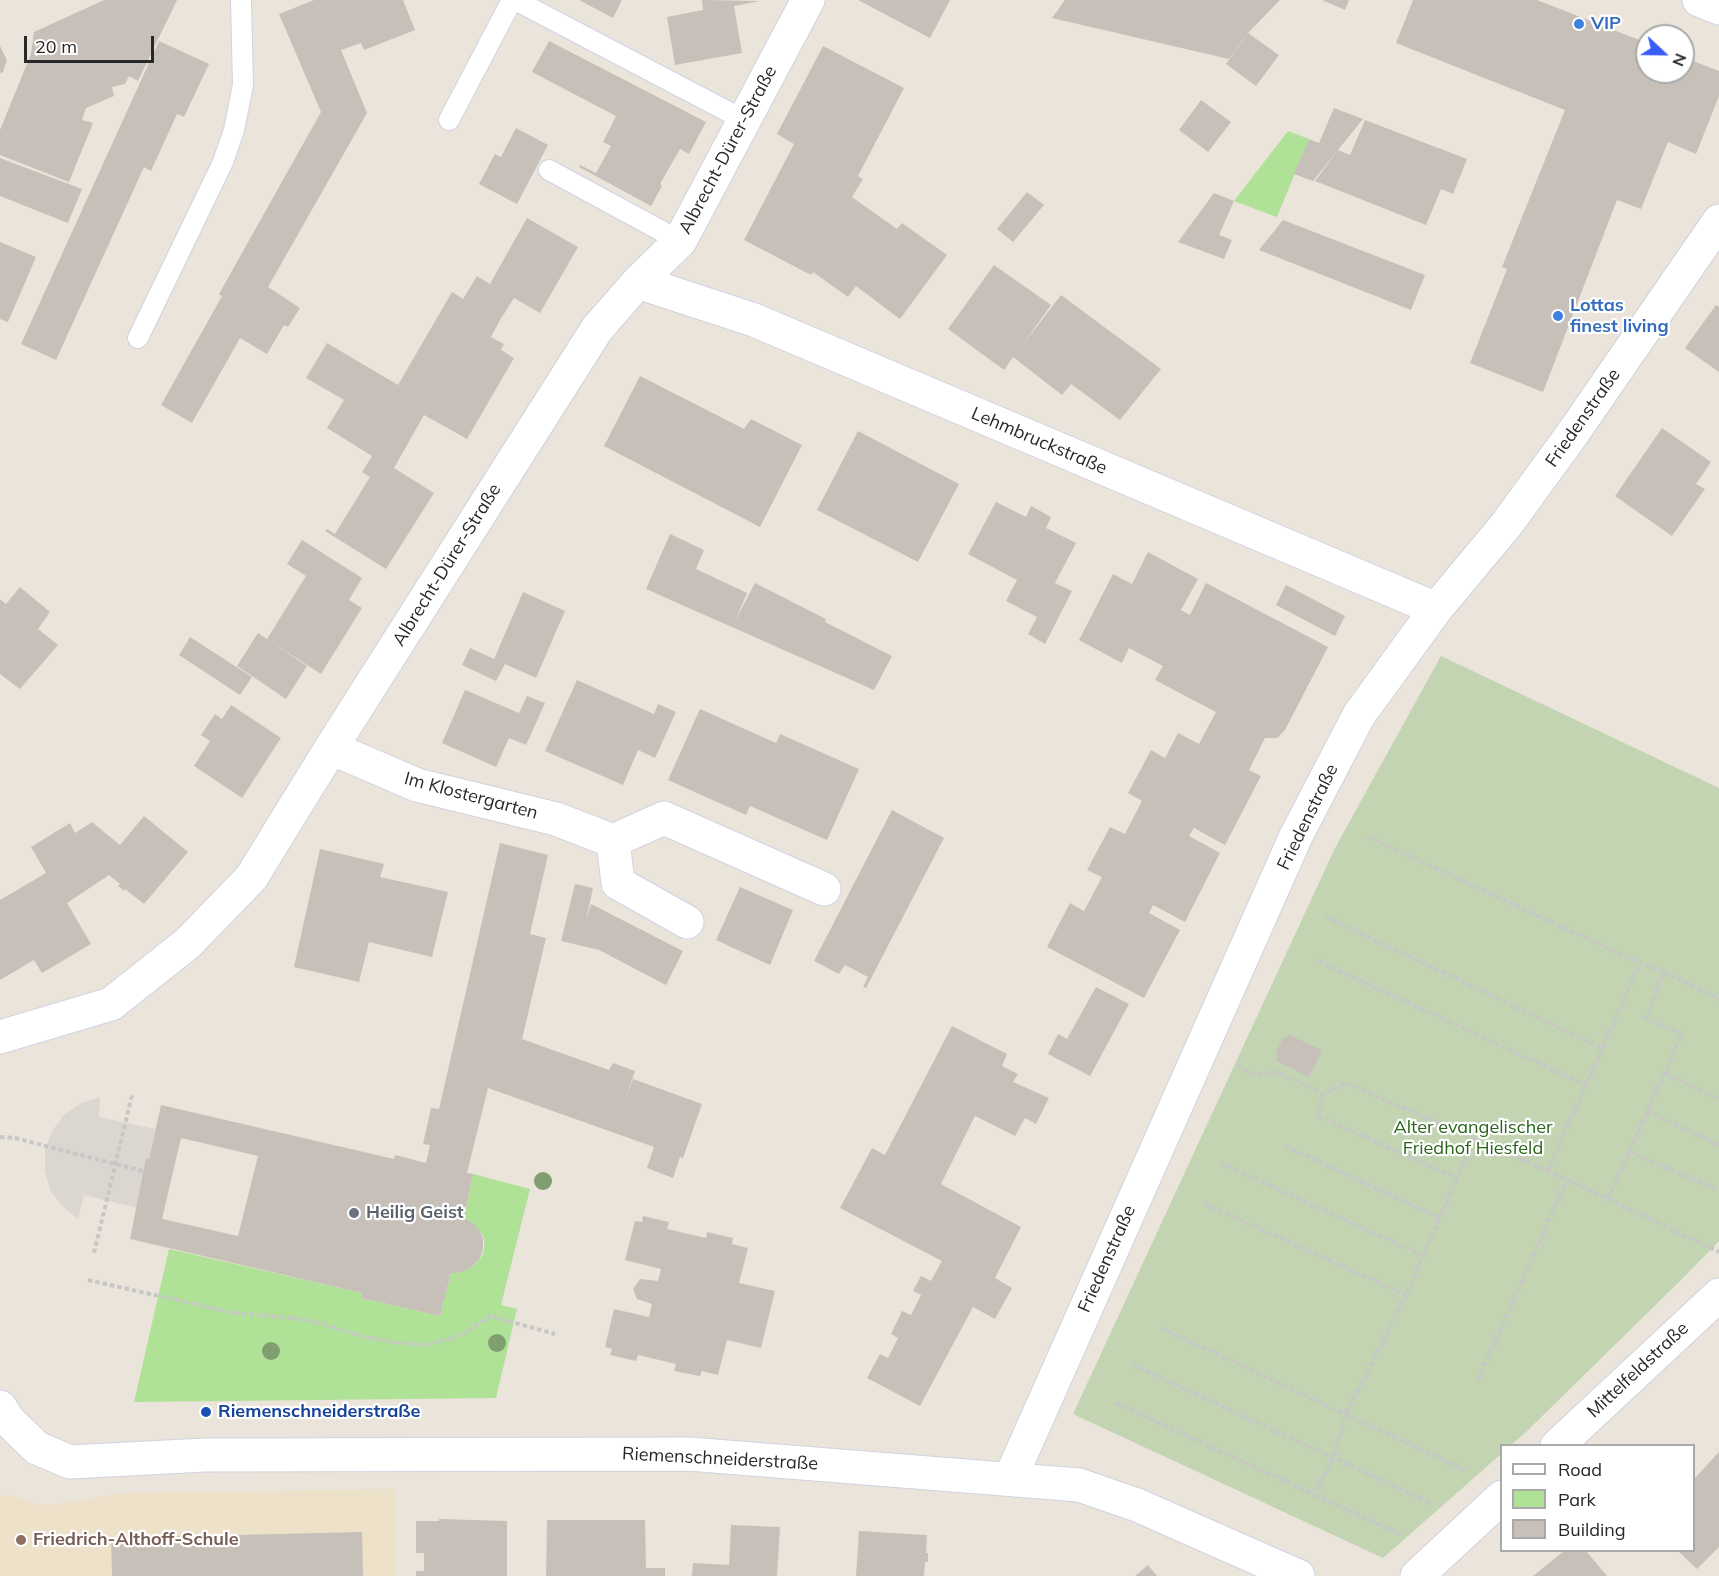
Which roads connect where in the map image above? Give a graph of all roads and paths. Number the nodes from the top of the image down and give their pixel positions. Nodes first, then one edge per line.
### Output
1 (241, 0) edge
2 (513, 0) edge
3 (808, 0) edge
4 (1699, 0) edge
5 (1719, 8) edge
6 (449, 120) dead end
7 (744, 120) junction
8 (549, 170) dead end
9 (1719, 221) edge
10 (680, 241) junction
11 (638, 282) junction
12 (138, 338) dead end
13 (1436, 609) junction
14 (331, 748) junction
15 (1368, 837) dead end
16 (613, 841) junction
17 (825, 889) dead end
18 (1326, 917) dead end
19 (687, 922) dead end
20 (1318, 960) dead end
21 (1641, 963) junction
22 (1664, 972) junction
23 (1719, 999) edge
24 (0, 1037) edge
25 (1602, 1048) junction
26 (1200, 1051) junction
27 (1664, 1073) junction
28 (1586, 1085) junction
29 (1323, 1094) junction
30 (132, 1095) dead end
31 (1719, 1099) edge
32 (1647, 1111) junction
33 (0, 1137) edge
34 (1474, 1139) junction
35 (1719, 1145) edge
36 (1285, 1146) dead end
37 (1628, 1152) junction
38 (1221, 1163) dead end
39 (116, 1164) junction
40 (143, 1171) dead end
41 (1548, 1171) junction
42 (1457, 1178) junction
43 (1567, 1180) junction
44 (1719, 1190) edge
45 (1608, 1199) junction
46 (1205, 1204) dead end
47 (1440, 1218) junction
48 (1719, 1252) edge
49 (94, 1253) dead end
50 (1424, 1256) junction
51 (88, 1280) dead end
52 (1406, 1295) junction
53 (1719, 1295) edge
54 (1161, 1328) dead end
55 (555, 1334) dead end
56 (1133, 1365) dead end
57 (1478, 1380) dead end
58 (1116, 1403) dead end
59 (0, 1407) edge
60 (1346, 1414) junction
61 (1559, 1444) edge
62 (1333, 1457) junction
63 (1465, 1470) dead end
64 (1010, 1479) junction
65 (1315, 1495) junction
66 (1500, 1499) edge
67 (1431, 1503) dead end
68 (1400, 1534) dead end
69 (1298, 1576) edge
70 (1417, 1576) edge

1 - 12 lane
2 - 6 lane
2 - 7 lane
3 - 7 street, Albrecht-Dürer-Straße
4 - 5 street
7 - 10 street, Albrecht-Dürer-Straße
8 - 10 lane
9 - 13 street, Friedenstraße
10 - 11 street, Albrecht-Dürer-Straße
11 - 13 street, Lehmbruckstraße
11 - 14 street, Albrecht-Dürer-Straße
13 - 26 street, Friedenstraße
14 - 16 street, Im Klostergarten
14 - 24 street, Albrecht-Dürer-Straße
15 - 21 path
16 - 17 street
16 - 19 street
18 - 25 path
20 - 28 path
21 - 22 path
21 - 25 path
22 - 23 path
22 - 27 path
25 - 28 path
26 - 29 path
26 - 64 street, Friedenstraße
27 - 31 path
27 - 32 path
28 - 41 path
29 - 34 path
29 - 42 path
30 - 39 path
32 - 35 path
32 - 37 path
33 - 39 path
34 - 41 path
34 - 42 path
36 - 47 path
37 - 44 path
37 - 45 path
38 - 50 path
39 - 40 path
39 - 49 path
41 - 43 path
42 - 47 path
43 - 45 path
43 - 57 path
45 - 48 path
46 - 52 path
47 - 50 path
50 - 52 path
51 - 55 path
52 - 60 path
53 - 61 street, Mittelfeldstraße
54 - 60 path
56 - 62 path
58 - 65 path
59 - 64 street, Riemenschneiderstraße
60 - 62 path
60 - 63 path
62 - 65 path
62 - 67 path
64 - 69 street, Riemenschneiderstraße
65 - 68 path
66 - 70 street

